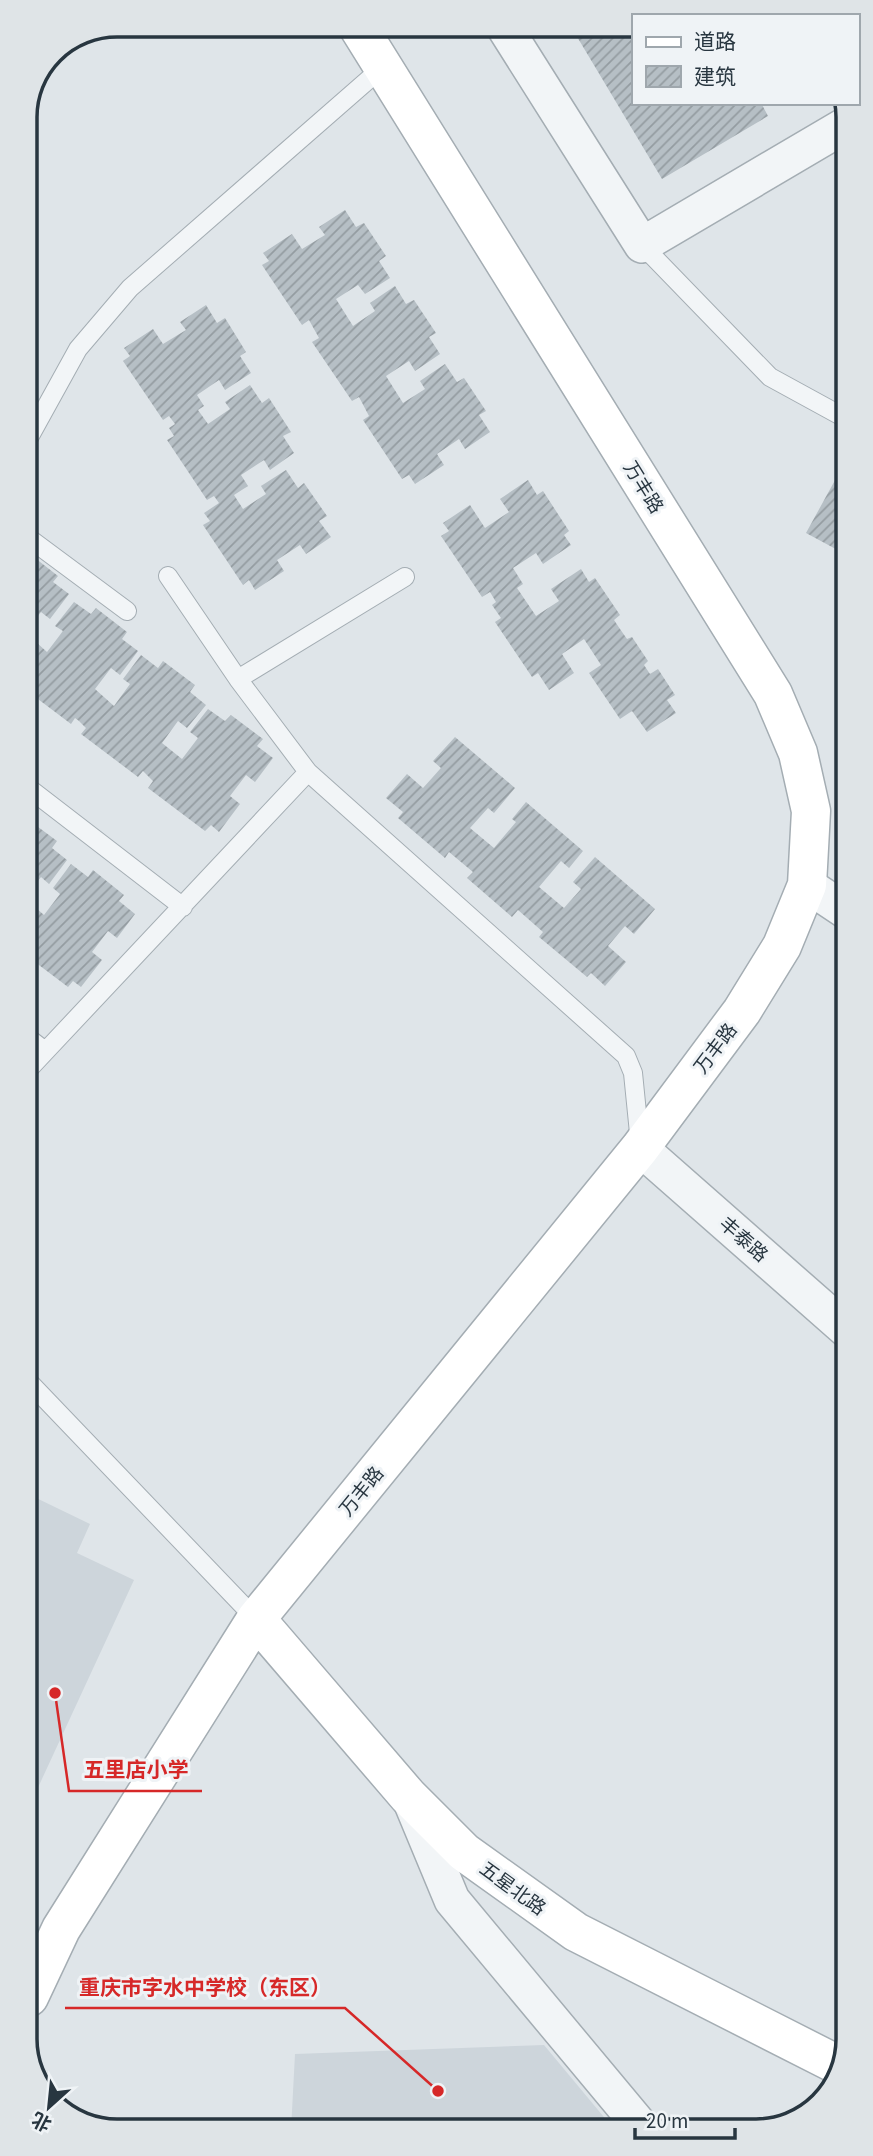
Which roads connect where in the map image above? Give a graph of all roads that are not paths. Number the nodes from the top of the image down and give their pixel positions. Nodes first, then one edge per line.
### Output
1 (366, 37) edge
2 (511, 37) edge
3 (384, 66) junction
4 (836, 131) edge
5 (642, 245) junction
6 (836, 413) edge
7 (37, 423) edge
8 (37, 544) edge
9 (168, 576) dead end
10 (405, 577) dead end
11 (128, 611) dead end
12 (238, 679) junction
13 (308, 772) junction
14 (37, 794) edge
15 (807, 885) junction
16 (836, 904) edge
17 (183, 907) junction
18 (37, 1044) edge
19 (46, 1051) junction
20 (37, 1060) edge
21 (640, 1148) junction
22 (836, 1321) edge
23 (37, 1390) edge
24 (256, 1619) junction
25 (408, 1796) junction
26 (37, 1980) edge
27 (833, 2062) edge
28 (634, 2119) edge

1 - 3 street, 万丰路
2 - 5 street
3 - 7 lane
3 - 15 street, 万丰路
4 - 5 street
5 - 6 lane
8 - 11 lane
9 - 12 lane
10 - 12 lane
12 - 13 lane
13 - 17 lane
13 - 21 lane
14 - 17 lane
15 - 16 street
15 - 21 street, 万丰路
17 - 19 lane
18 - 19 lane
19 - 20 lane
21 - 22 street, 丰泰路
21 - 24 street, 万丰路
23 - 24 lane
24 - 25 street, 五星北路
24 - 26 street, 万丰路
25 - 27 street, 五星北路
25 - 28 street

